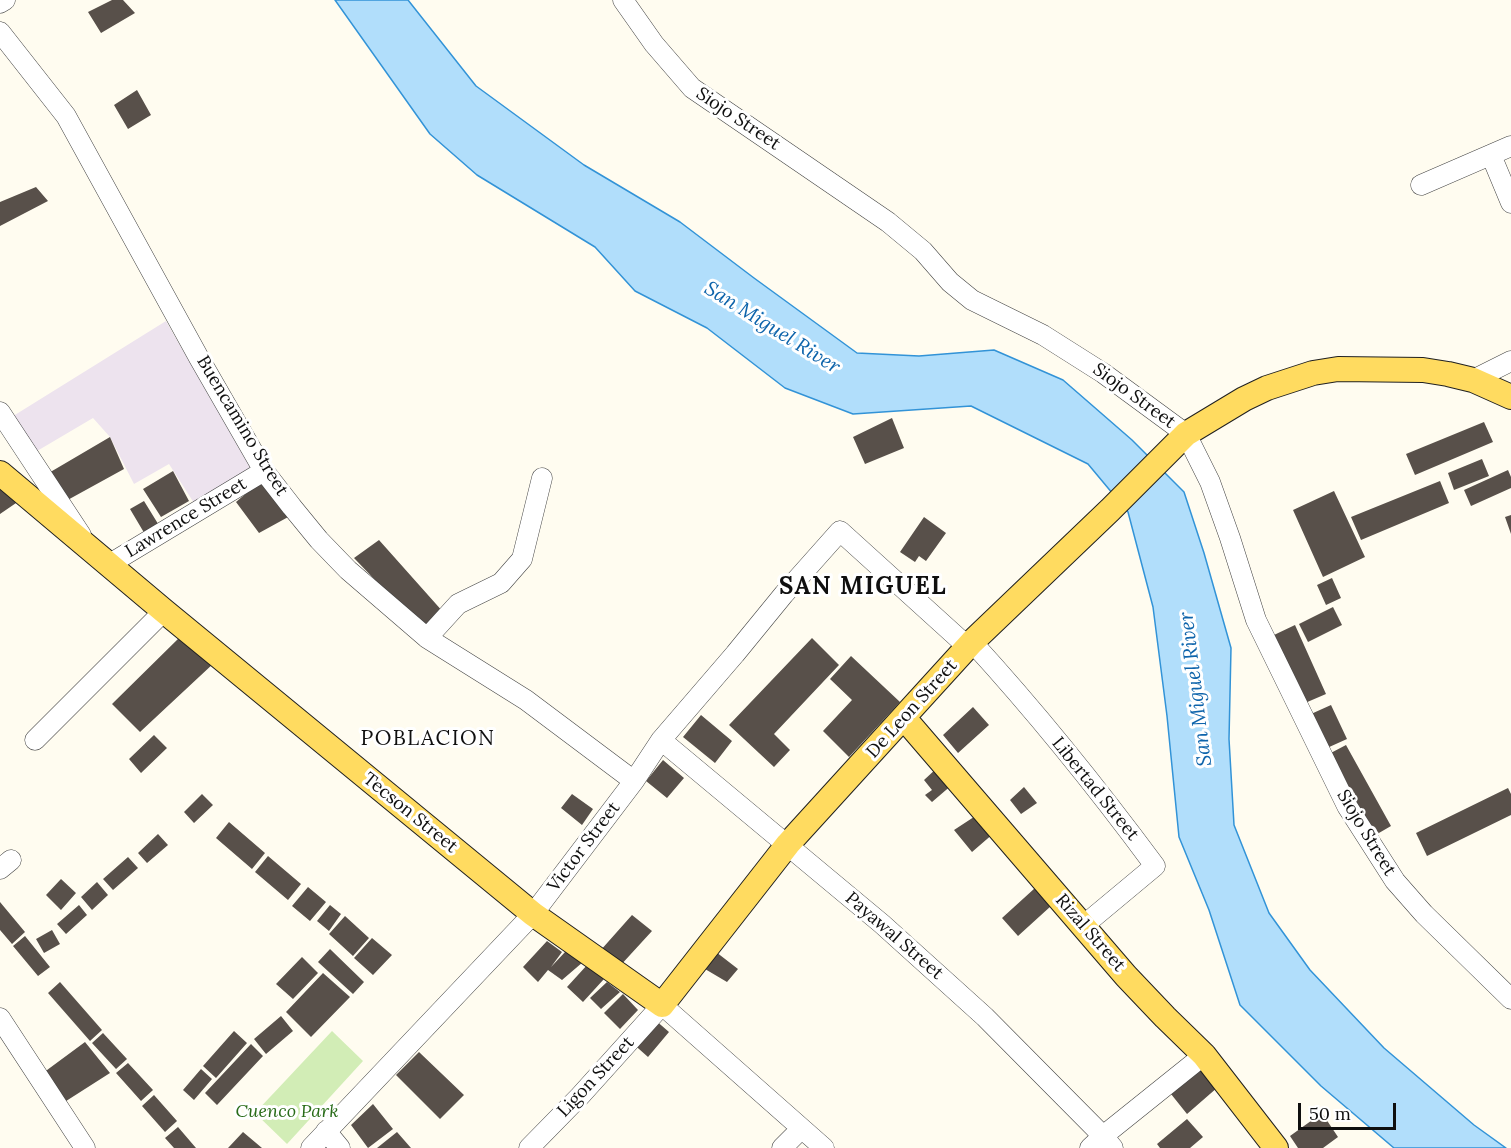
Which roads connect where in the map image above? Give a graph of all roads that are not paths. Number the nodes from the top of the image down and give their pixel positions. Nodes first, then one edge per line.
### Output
1 (4, 0) edge
2 (623, 0) edge
3 (0, 3) edge
4 (0, 32) edge
5 (1511, 146) edge
6 (1491, 155) junction
7 (1421, 185) dead end
8 (1511, 203) edge
9 (1511, 361) edge
10 (1495, 390) edge
11 (0, 411) edge
12 (1183, 437) junction
13 (264, 471) junction
14 (0, 473) edge
15 (542, 478) dead end
16 (840, 531) joint
17 (89, 548) junction
18 (108, 565) junction
19 (164, 611) junction
20 (427, 638) junction
21 (970, 645) junction
22 (904, 718) junction
23 (35, 740) dead end
24 (661, 740) junction
25 (634, 781) junction
26 (788, 844) junction
27 (533, 914) junction
28 (1083, 926) junction
29 (1511, 999) edge
30 (662, 1005) junction
31 (0, 1018) edge
32 (1203, 1055) junction
33 (801, 1129) junction
34 (326, 1131) junction
35 (1102, 1144) edge
36 (85, 1148) edge
37 (311, 1148) edge
38 (340, 1148) edge
39 (529, 1148) edge
40 (782, 1148) edge
41 (824, 1148) edge
42 (1276, 1148) edge

1 - 3 street
2 - 12 street, Siojo Street
4 - 13 street, Buencamino Street
5 - 6 street
6 - 7 street
6 - 8 street
9 - 10 street
10 - 12 main road, De Leon Street
11 - 17 street
12 - 21 main road, De Leon Street
12 - 29 street, Siojo Street
13 - 18 street, Lawrence Street
13 - 20 street, Buencamino Street
14 - 17 main road, Tecson Street
15 - 20 street
16 - 21 street, Libertad Street
16 - 24 street, Victor Street
17 - 18 main road, Tecson Street
18 - 19 main road, Tecson Street
19 - 23 street
19 - 27 main road, Tecson Street
20 - 25 street, Buencamino Street
21 - 22 main road, De Leon Street
21 - 28 street, Libertad Street
22 - 26 main road, De Leon Street
22 - 28 main road, Rizal Street
24 - 25 street, Victor Street
24 - 26 street, Payawal Street
25 - 27 street, Victor Street
26 - 30 main road, De Leon Street
26 - 35 street, Payawal Street
27 - 30 main road, Tecson Street
27 - 34 street, Victor Street
28 - 32 main road, Rizal Street
30 - 33 street, Tecson Street
30 - 39 street, Ligon Street
31 - 36 street
32 - 35 street
32 - 42 main road, Rizal Street
33 - 40 street
33 - 41 street, Tecson Street
34 - 37 street, Victor Street
34 - 38 street

